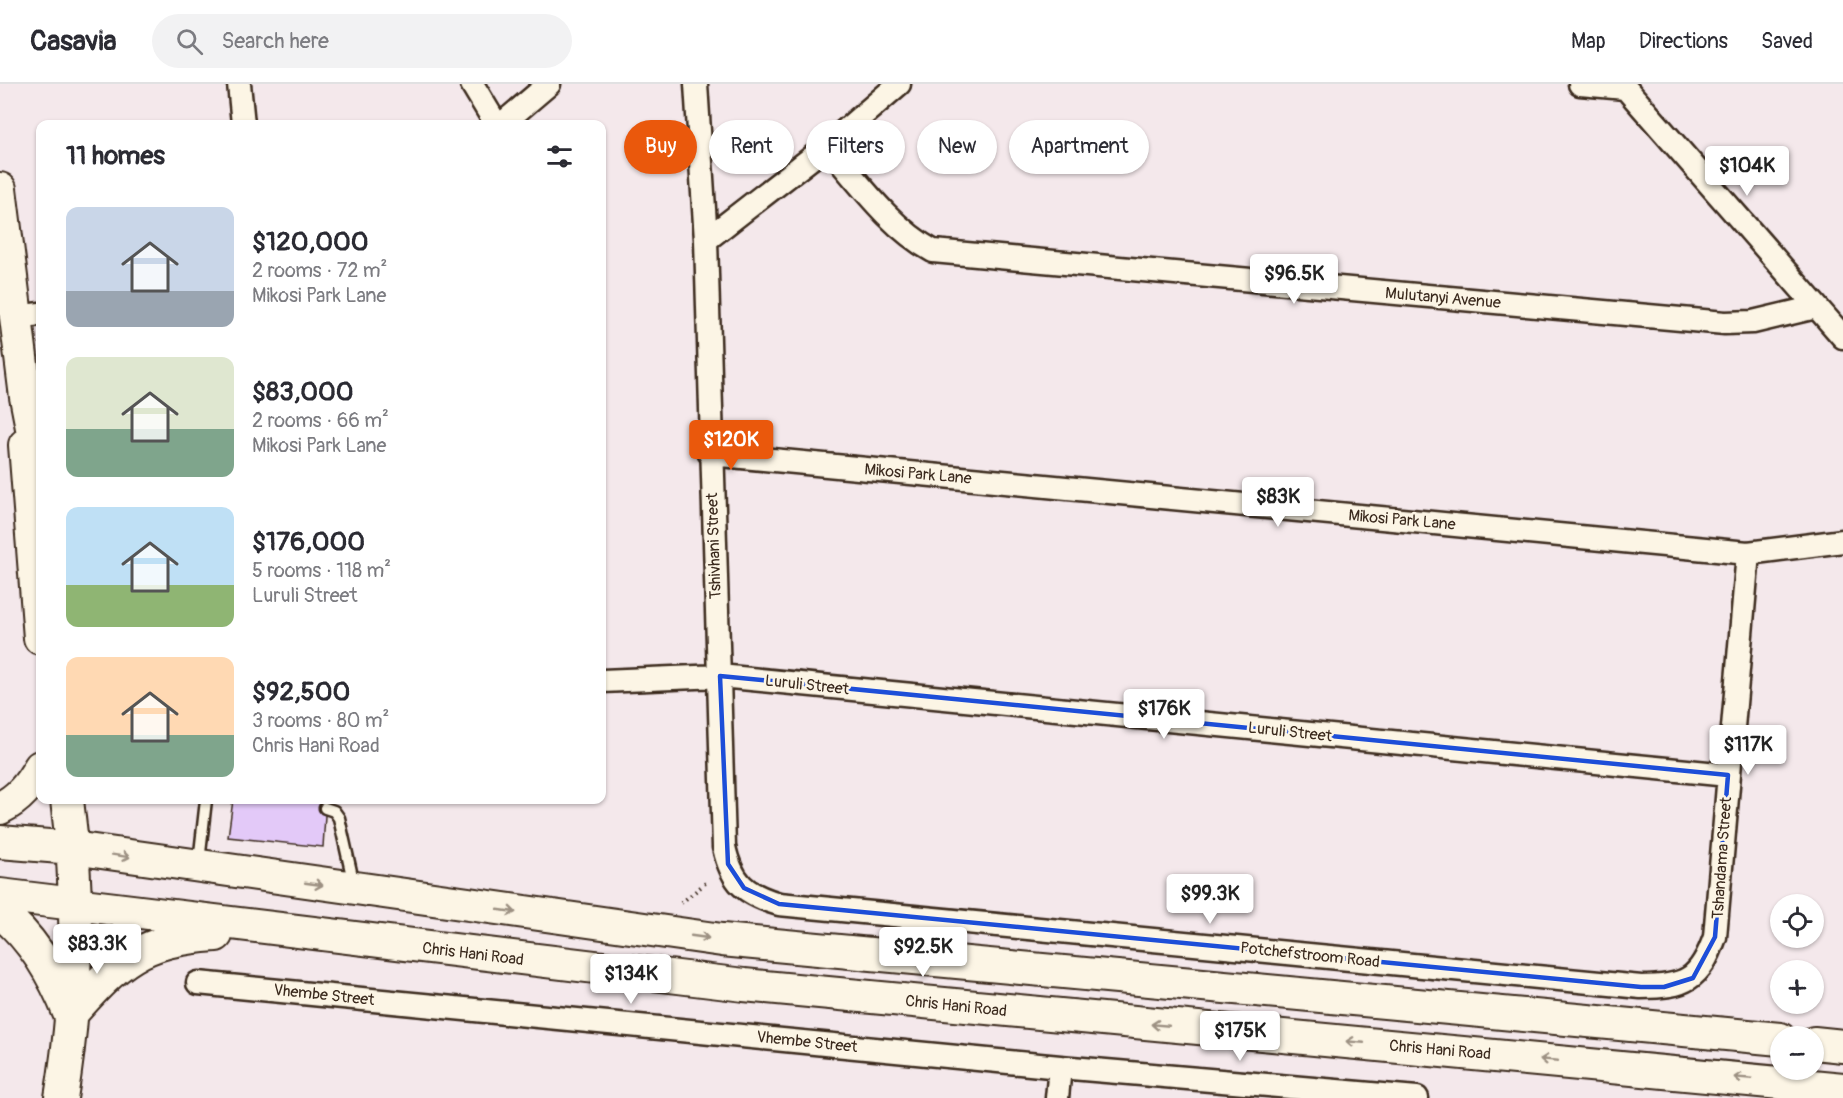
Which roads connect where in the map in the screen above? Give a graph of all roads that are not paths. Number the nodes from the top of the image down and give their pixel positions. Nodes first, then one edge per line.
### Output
1 (239, 84) edge
2 (472, 84) edge
3 (549, 84) edge
4 (696, 84) edge
5 (899, 84) edge
6 (1580, 84) edge
7 (1624, 86) edge
8 (243, 120) edge
9 (494, 120) edge
10 (507, 120) edge
11 (857, 120) edge
12 (806, 162) edge
13 (852, 174) edge
14 (0, 189) edge
15 (706, 240) junction
16 (1816, 306) junction
17 (28, 316) edge
18 (1843, 337) edge
19 (26, 397) junction
20 (36, 448) edge
21 (710, 454) junction
22 (1843, 541) edge
23 (1748, 553) junction
24 (36, 591) edge
25 (720, 676) junction
26 (606, 681) edge
27 (36, 773) edge
28 (1728, 775) junction
29 (68, 804) edge
30 (206, 804) edge
31 (0, 808) edge
32 (325, 808) dead end
33 (0, 842) edge
34 (74, 848) junction
35 (728, 864) joint
36 (198, 868) junction
37 (355, 890) junction
38 (0, 895) edge
39 (76, 906) junction
40 (0, 912) edge
41 (276, 930) junction
42 (1693, 978) joint
43 (198, 983) dead end
44 (70, 1015) junction
45 (1770, 1038) edge
46 (1824, 1044) edge
47 (1843, 1046) edge
48 (1060, 1067) junction
49 (1843, 1089) edge
50 (61, 1098) edge
51 (1057, 1098) edge
52 (1417, 1098) edge

1 - 8 street
2 - 9 street
3 - 10 street
4 - 15 street, Tshivhani Street
5 - 11 street
6 - 7 street
7 - 16 street
12 - 15 street
13 - 16 street, Mulutanyi Avenue
14 - 17 main road
15 - 21 street, Tshivhani Street
16 - 18 street
17 - 19 main road
19 - 20 main road
19 - 24 main road
21 - 23 street, Mikosi Park Lane
21 - 25 street, Tshivhani Street
22 - 23 street, Mikosi Park Lane
23 - 28 street, Tshandama Street
25 - 26 street, Luruli Street
25 - 28 street, Luruli Street
25 - 35 street, Tshivhani Street
27 - 31 main road
28 - 42 street, Tshandama Street
29 - 34 main road
30 - 36 lane
32 - 37 lane
33 - 34 main road
34 -> 36 main road
34 - 39 main road
35 - 42 street, Potchefstroom Road
36 -> 37 main road
37 -> 45 main road
38 - 39 main road, Chris Hani Road
39 - 41 main road, Chris Hani Road
39 - 44 main road
40 - 44 main road
41 - 44 main road
49 -> 41 main road, Chris Hani Road
43 - 48 street, Vhembe Street
44 - 50 main road
46 - 47 main road
48 - 51 street
48 - 52 street, Vhembe Street

